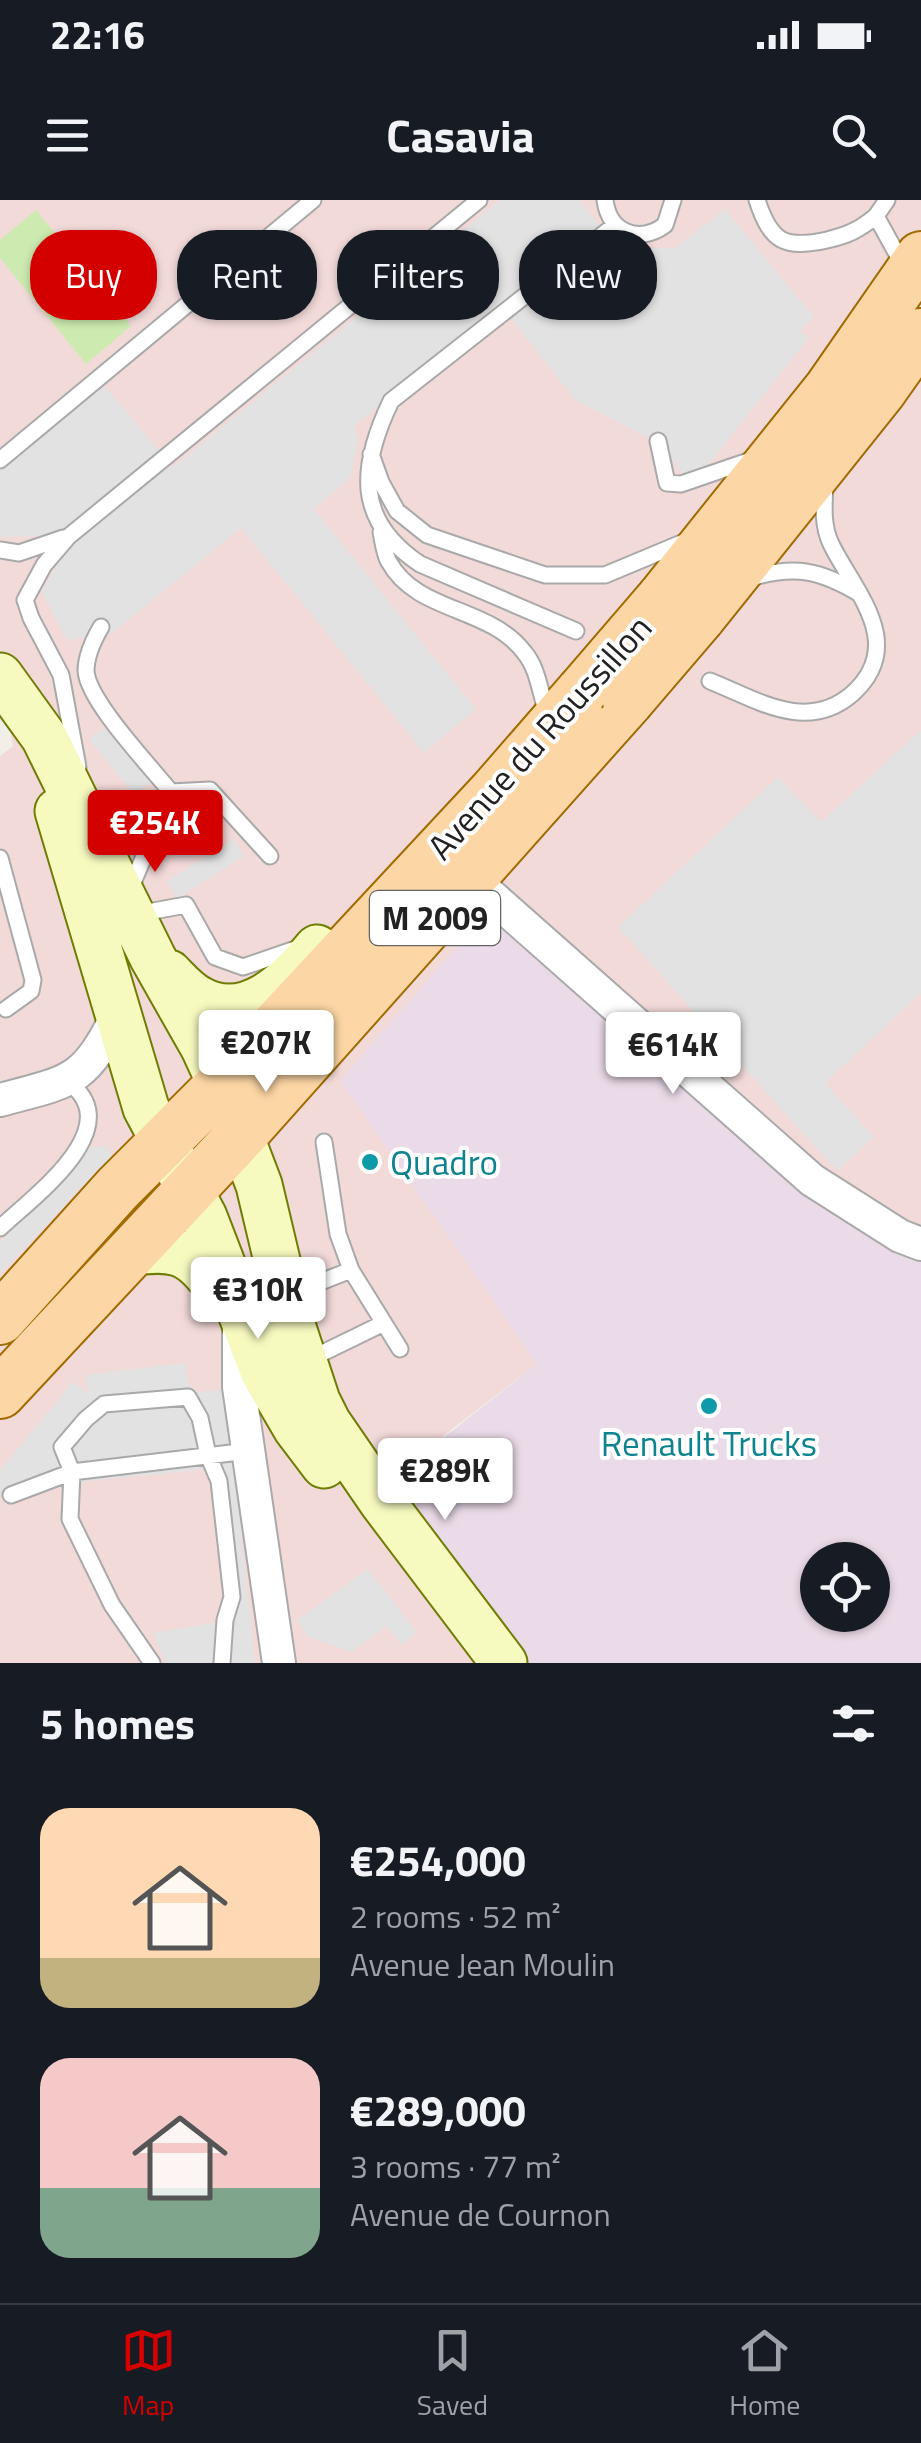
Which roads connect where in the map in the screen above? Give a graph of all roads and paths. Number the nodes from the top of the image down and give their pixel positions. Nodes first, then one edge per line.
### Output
1 (313, 200) edge
2 (479, 200) edge
3 (606, 200) edge
4 (673, 200) edge
5 (757, 200) edge
6 (887, 200) edge
7 (876, 216) junction
8 (615, 225) junction
9 (915, 266) edge
10 (921, 334) edge
11 (658, 441) dead end
12 (370, 452) junction
13 (806, 453) junction
14 (0, 460) edge
15 (724, 524) junction
16 (380, 528) junction
17 (68, 536) junction
18 (0, 550) edge
19 (864, 596) junction
20 (697, 600) junction
21 (101, 627) dead end
22 (576, 631) dead end
23 (0, 654) edge
24 (0, 676) edge
25 (710, 681) dead end
26 (585, 698) junction
27 (0, 712) edge
28 (59, 766) junction
29 (171, 792) junction
30 (90, 825) junction
31 (270, 856) dead end
32 (0, 858) edge
33 (470, 878) junction
34 (128, 908) junction
35 (153, 958) junction
36 (314, 965) junction
37 (6, 1008) dead end
38 (118, 1014) junction
39 (68, 1082) junction
40 (221, 1085) junction
41 (0, 1100) edge
42 (242, 1134) junction
43 (162, 1142) junction
44 (324, 1142) dead end
45 (190, 1187) junction
46 (0, 1228) edge
47 (921, 1244) edge
48 (128, 1253) junction
49 (351, 1270) junction
50 (286, 1297) junction
51 (239, 1314) junction
52 (0, 1319) edge
53 (384, 1323) junction
54 (400, 1349) dead end
55 (269, 1374) junction
56 (0, 1393) edge
57 (248, 1451) junction
58 (208, 1455) junction
59 (72, 1472) junction
60 (11, 1496) dead end
61 (152, 1663) edge
62 (222, 1663) edge
63 (279, 1663) edge
64 (472, 1663) edge
65 (504, 1663) edge

1 - 14 lane
2 - 17 lane
3 - 8 lane
4 - 8 lane
5 - 7 lane
6 - 7 lane
7 - 9 lane
8 - 12 lane
9 - 13 main road, Avenue du Roussillon / M 2009
10 - 13 main road, Avenue du Roussillon / M 2009
11 - 13 lane
12 - 15 lane
12 - 16 lane
13 - 15 main road, Avenue du Roussillon / M 2009
13 - 19 lane
13 - 20 main road, Avenue du Roussillon / M 2009
15 - 20 main road, Avenue du Roussillon / M 2009
16 - 22 lane
16 - 26 lane
17 - 18 lane
17 - 30 lane
19 - 20 lane
19 - 25 lane
20 - 26 main road, Avenue du Roussillon / M 2009, bridge
20 - 26 main road
21 - 29 lane
23 - 28 lane
24 - 28 main road
26 - 33 main road, Avenue du Roussillon / M 2009
26 - 36 main road, Avenue du Roussillon / M 2009
27 - 38 main road
28 - 30 main road
29 - 31 lane
29 - 34 lane
30 - 34 main road
32 - 37 lane
33 - 42 main road, Avenue du Roussillon / M 2009
33 - 47 street
34 - 35 main road
34 - 36 lane
35 - 36 main road
35 - 40 main road
36 - 40 main road, Avenue du Roussillon / M 2009
38 - 39 street
38 - 43 main road
39 - 41 street
39 - 46 lane
40 - 42 main road
40 - 43 main road, Avenue du Roussillon / M 2009
42 - 45 main road, Avenue du Roussillon / M 2009
42 - 50 main road
43 - 45 main road
43 - 52 main road, Avenue du Roussillon / M 2009
44 - 49 lane
45 - 48 main road, Avenue du Roussillon / M 2009
45 - 51 main road
48 - 51 main road
48 - 56 main road, Avenue du Roussillon / M 2009
49 - 50 lane
49 - 53 lane
50 - 51 lane
50 - 55 main road
51 - 55 main road
53 - 54 lane
53 - 55 lane
55 - 57 street
55 - 64 main road
55 - 65 main road
57 - 58 lane
57 - 63 street
58 - 59 lane
58 - 59 lane
58 - 62 lane
59 - 60 lane
59 - 61 lane

